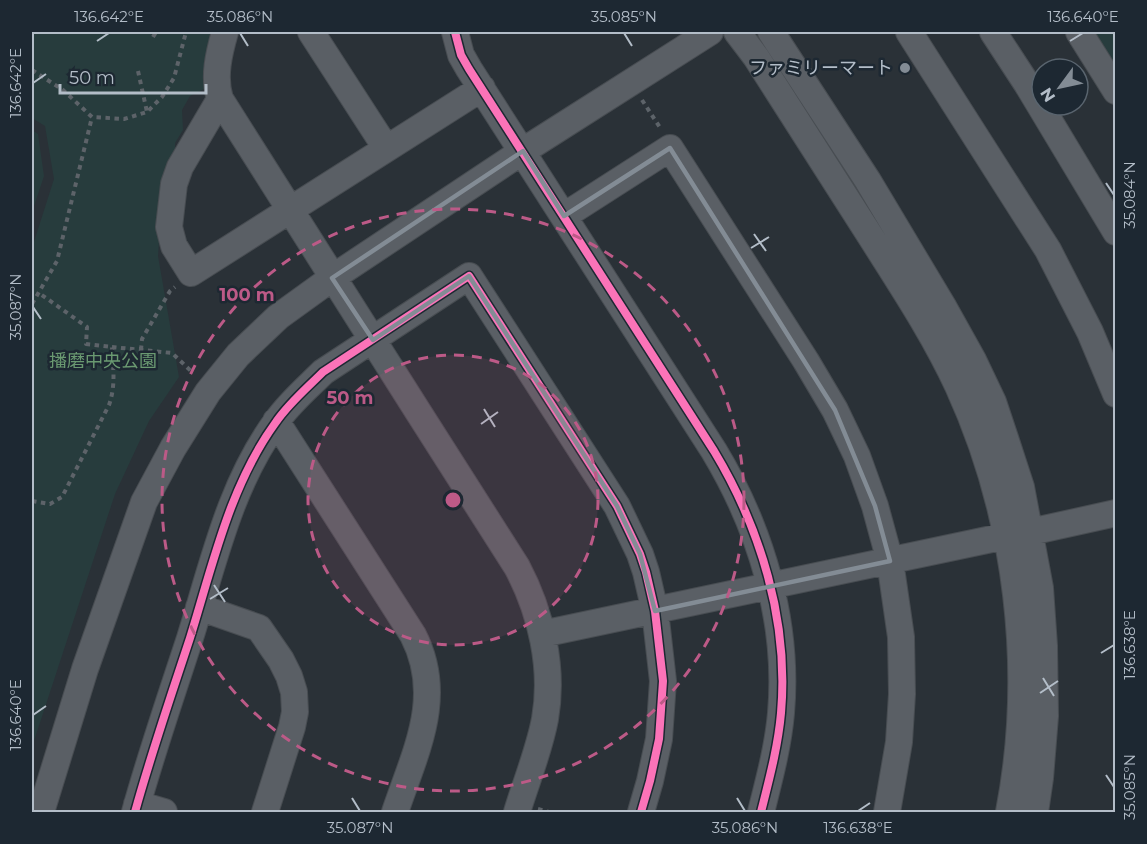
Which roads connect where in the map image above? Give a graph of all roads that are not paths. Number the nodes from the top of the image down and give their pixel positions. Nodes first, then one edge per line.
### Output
1 (225, 32) edge
2 (311, 32) edge
3 (455, 32) edge
4 (710, 32) edge
5 (737, 32) edge
6 (771, 32) edge
7 (909, 32) edge
8 (993, 32) edge
9 (1079, 32) edge
10 (482, 88) junction
11 (1116, 91) edge
12 (220, 99) junction
13 (386, 148) junction
14 (523, 151) junction
15 (290, 210) junction
16 (564, 216) junction
17 (1116, 232) edge
18 (332, 278) junction
19 (373, 339) junction
20 (1116, 394) edge
21 (276, 421) junction
22 (1116, 513) edge
23 (1018, 534) junction
24 (890, 561) junction
25 (770, 587) junction
26 (199, 607) junction
27 (656, 610) junction
28 (542, 634) junction
29 (40, 796) edge
30 (136, 808) edge
31 (164, 813) edge
32 (265, 813) edge
33 (395, 813) edge
34 (517, 813) edge
35 (640, 813) edge
36 (761, 813) edge
37 (887, 813) edge
38 (1009, 813) edge
39 (1035, 813) edge

1 - 12 street
2 - 13 street
3 - 10 street
4 - 14 street
5 - 23 street
6 - 23 street
7 - 20 street
8 - 17 street
9 - 11 street
10 - 13 street
10 - 14 street
12 - 15 street
12 - 15 street
13 - 15 street
14 - 16 street
14 - 18 street
15 - 18 street
16 - 24 street
16 - 25 street
18 - 19 street
18 - 29 street
19 - 21 street
19 - 27 street
19 - 28 street
21 - 26 street
21 - 33 street
22 - 23 street
23 - 24 street
23 - 38 street
23 - 39 street
24 - 25 street
24 - 37 street
25 - 27 street
25 - 36 street
26 - 30 street
26 - 32 street
27 - 28 street
27 - 35 street
28 - 34 street
30 - 31 street

